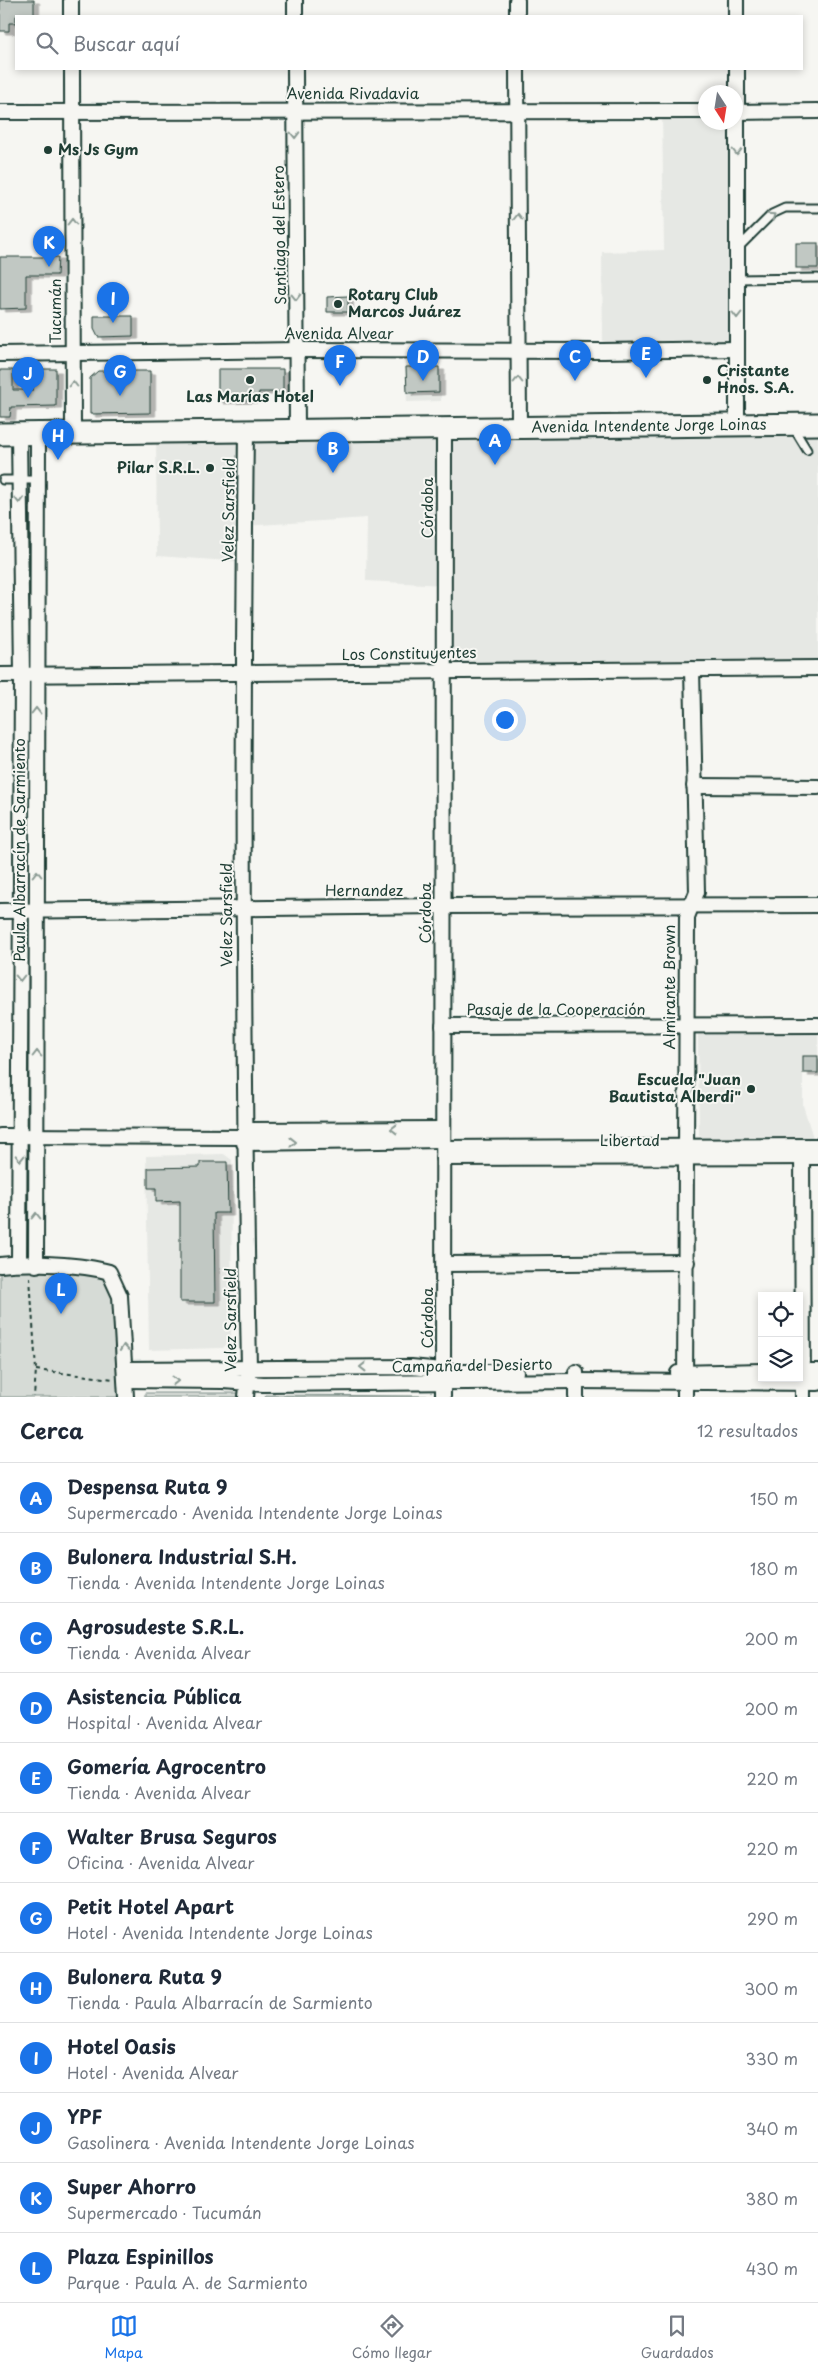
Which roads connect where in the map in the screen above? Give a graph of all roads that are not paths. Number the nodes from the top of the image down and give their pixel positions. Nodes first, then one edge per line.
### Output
1 (71, 0) edge
2 (295, 0) edge
3 (517, 0) edge
4 (736, 0) edge
5 (71, 15) edge
6 (295, 15) edge
7 (517, 15) edge
8 (736, 15) edge
9 (72, 70) edge
10 (295, 70) edge
11 (517, 70) edge
12 (737, 70) edge
13 (737, 85) edge
14 (294, 110) junction
15 (517, 110) junction
16 (72, 111) junction
17 (698, 111) edge
18 (818, 111) edge
19 (0, 112) edge
20 (743, 112) edge
21 (736, 130) edge
22 (818, 208) edge
23 (737, 249) junction
24 (818, 278) edge
25 (737, 280) junction
26 (297, 350) junction
27 (737, 350) junction
28 (518, 351) junction
29 (72, 353) junction
30 (0, 354) edge
31 (792, 424) junction
32 (818, 424) edge
33 (737, 425) junction
34 (518, 428) junction
35 (444, 429) junction
36 (297, 430) junction
37 (246, 432) junction
38 (73, 433) junction
39 (19, 434) edge
40 (807, 450) dead end
41 (3, 480) dead end
42 (19, 480) junction
43 (38, 480) junction
44 (818, 668) edge
45 (692, 669) junction
46 (444, 670) junction
47 (246, 673) junction
48 (0, 675) edge
49 (29, 675) junction
50 (694, 786) junction
51 (818, 787) edge
52 (690, 905) junction
53 (442, 906) junction
54 (818, 906) edge
55 (243, 908) junction
56 (0, 911) edge
57 (20, 911) junction
58 (37, 911) junction
59 (818, 1025) edge
60 (443, 1026) junction
61 (685, 1026) junction
62 (0, 1136) edge
63 (20, 1136) junction
64 (37, 1136) junction
65 (244, 1137) junction
66 (443, 1144) junction
67 (818, 1146) edge
68 (685, 1151) junction
69 (802, 1152) junction
70 (818, 1157) edge
71 (687, 1262) junction
72 (28, 1264) junction
73 (444, 1264) junction
74 (0, 1265) edge
75 (802, 1337) edge
76 (249, 1367) junction
77 (758, 1371) edge
78 (818, 1371) edge
79 (126, 1375) junction
80 (444, 1376) junction
81 (576, 1376) junction
82 (685, 1378) junction
83 (758, 1379) edge
84 (803, 1379) edge
85 (803, 1380) edge
86 (818, 1383) edge
87 (246, 1390) edge
88 (126, 1397) edge
89 (443, 1397) edge
90 (576, 1397) edge
91 (685, 1397) edge

1 - 5 street
2 - 6 street
3 - 7 street
4 - 8 street
9 - 16 street, Tucumán
10 - 14 street, Santiago del Estero
11 - 15 street
12 - 13 street
14 - 15 street, Avenida Rivadavia
14 - 16 street, Avenida Rivadavia
14 -> 26 street, Santiago del Estero
15 - 17 street, Avenida Rivadavia
28 -> 15 street
16 - 19 street, Avenida Rivadavia
29 -> 16 street, Tucumán
18 - 20 street
21 -> 23 street
23 -> 22 lane
23 - 25 street
24 - 25 lane
25 -> 27 street
26 - 28 street, Avenida Alvear
26 - 29 street, Avenida Alvear
26 - 36 street, Santiago del Estero
27 - 28 street, Avenida Alvear
27 - 33 street
34 -> 28 street
29 - 30 street, Avenida Alvear
38 -> 29 street, Tucumán
31 - 32 main road, Avenida Intendente Jorge Loinas
31 - 33 main road, Avenida Intendente Jorge Loinas
31 - 40 lane
33 - 34 main road, Avenida Intendente Jorge Loinas
34 - 35 main road, Avenida Intendente Jorge Loinas
35 - 36 main road, Avenida Intendente Jorge Loinas
35 - 46 street, Córdoba
36 - 37 main road, Avenida Intendente Jorge Loinas
37 - 38 main road, Avenida Intendente Jorge Loinas
37 - 47 street, Velez Sarsfield
38 - 39 main road, Avenida Intendente Jorge Loinas
39 - 42 street, Paula Albarracín de Sarmiento
39 - 43 street, Paula Albarracín de Sarmiento
41 - 42 lane
42 - 43 lane
42 -> 49 street, Paula Albarracín de Sarmiento
43 - 49 street, Paula Albarracín de Sarmiento
44 - 45 street, Los Constituyentes
45 - 46 street, Los Constituyentes
45 - 50 street, Almirante Brown
46 - 47 street, Los Constituyentes
46 - 53 street, Córdoba
47 - 49 street, Los Constituyentes
47 - 55 street, Velez Sarsfield
48 - 49 street, Los Constituyentes
49 - 57 street, Paula Albarracín de Sarmiento
58 -> 49 street, Paula Albarracín de Sarmiento
50 - 51 street
50 - 52 street, Almirante Brown
52 - 53 street, Hernandez
52 - 54 street, Hernandez
52 - 61 street, Almirante Brown
53 - 55 street, Hernandez
53 - 60 street, Córdoba
55 - 58 street, Hernandez
55 - 65 street, Velez Sarsfield
56 - 57 street, Hernandez
57 - 58 street, Hernandez
57 -> 63 street, Paula Albarracín de Sarmiento
64 -> 58 street, Paula Albarracín de Sarmiento
59 - 61 street, Pasaje de la Cooperación
60 - 61 street, Pasaje de la Cooperación
60 - 66 street, Córdoba
61 - 68 street, Almirante Brown
62 - 63 street, Libertad
63 - 64 street, Libertad
63 -> 72 street, Paula Albarracín de Sarmiento
64 - 65 street, Libertad
72 -> 64 street, Paula Albarracín de Sarmiento
65 - 66 street, Libertad
65 - 76 street, Velez Sarsfield
66 - 68 street, Libertad
66 - 73 street, Córdoba
67 - 69 street, Libertad
68 - 69 street, Libertad
68 - 71 street, Almirante Brown
69 - 70 street, Libertad
69 - 75 street
71 - 73 street
71 - 82 street, Almirante Brown
72 - 74 street
79 -> 72 street
73 - 80 street, Córdoba
76 - 79 street, Campaña del Desierto
80 -> 76 street, Campaña del Desierto
76 - 87 street, Velez Sarsfield
77 - 82 street, Campaña del Desierto
78 - 84 street, Campaña del Desierto
79 -> 87 street, Campaña del Desierto
79 - 88 street
80 - 81 street, Campaña del Desierto
80 - 87 street, Campaña del Desierto
80 - 89 street, Córdoba
81 - 82 street, Campaña del Desierto
81 - 90 street
82 - 83 street, Campaña del Desierto
82 - 91 street, Almirante Brown
85 - 86 street, Campaña del Desierto

